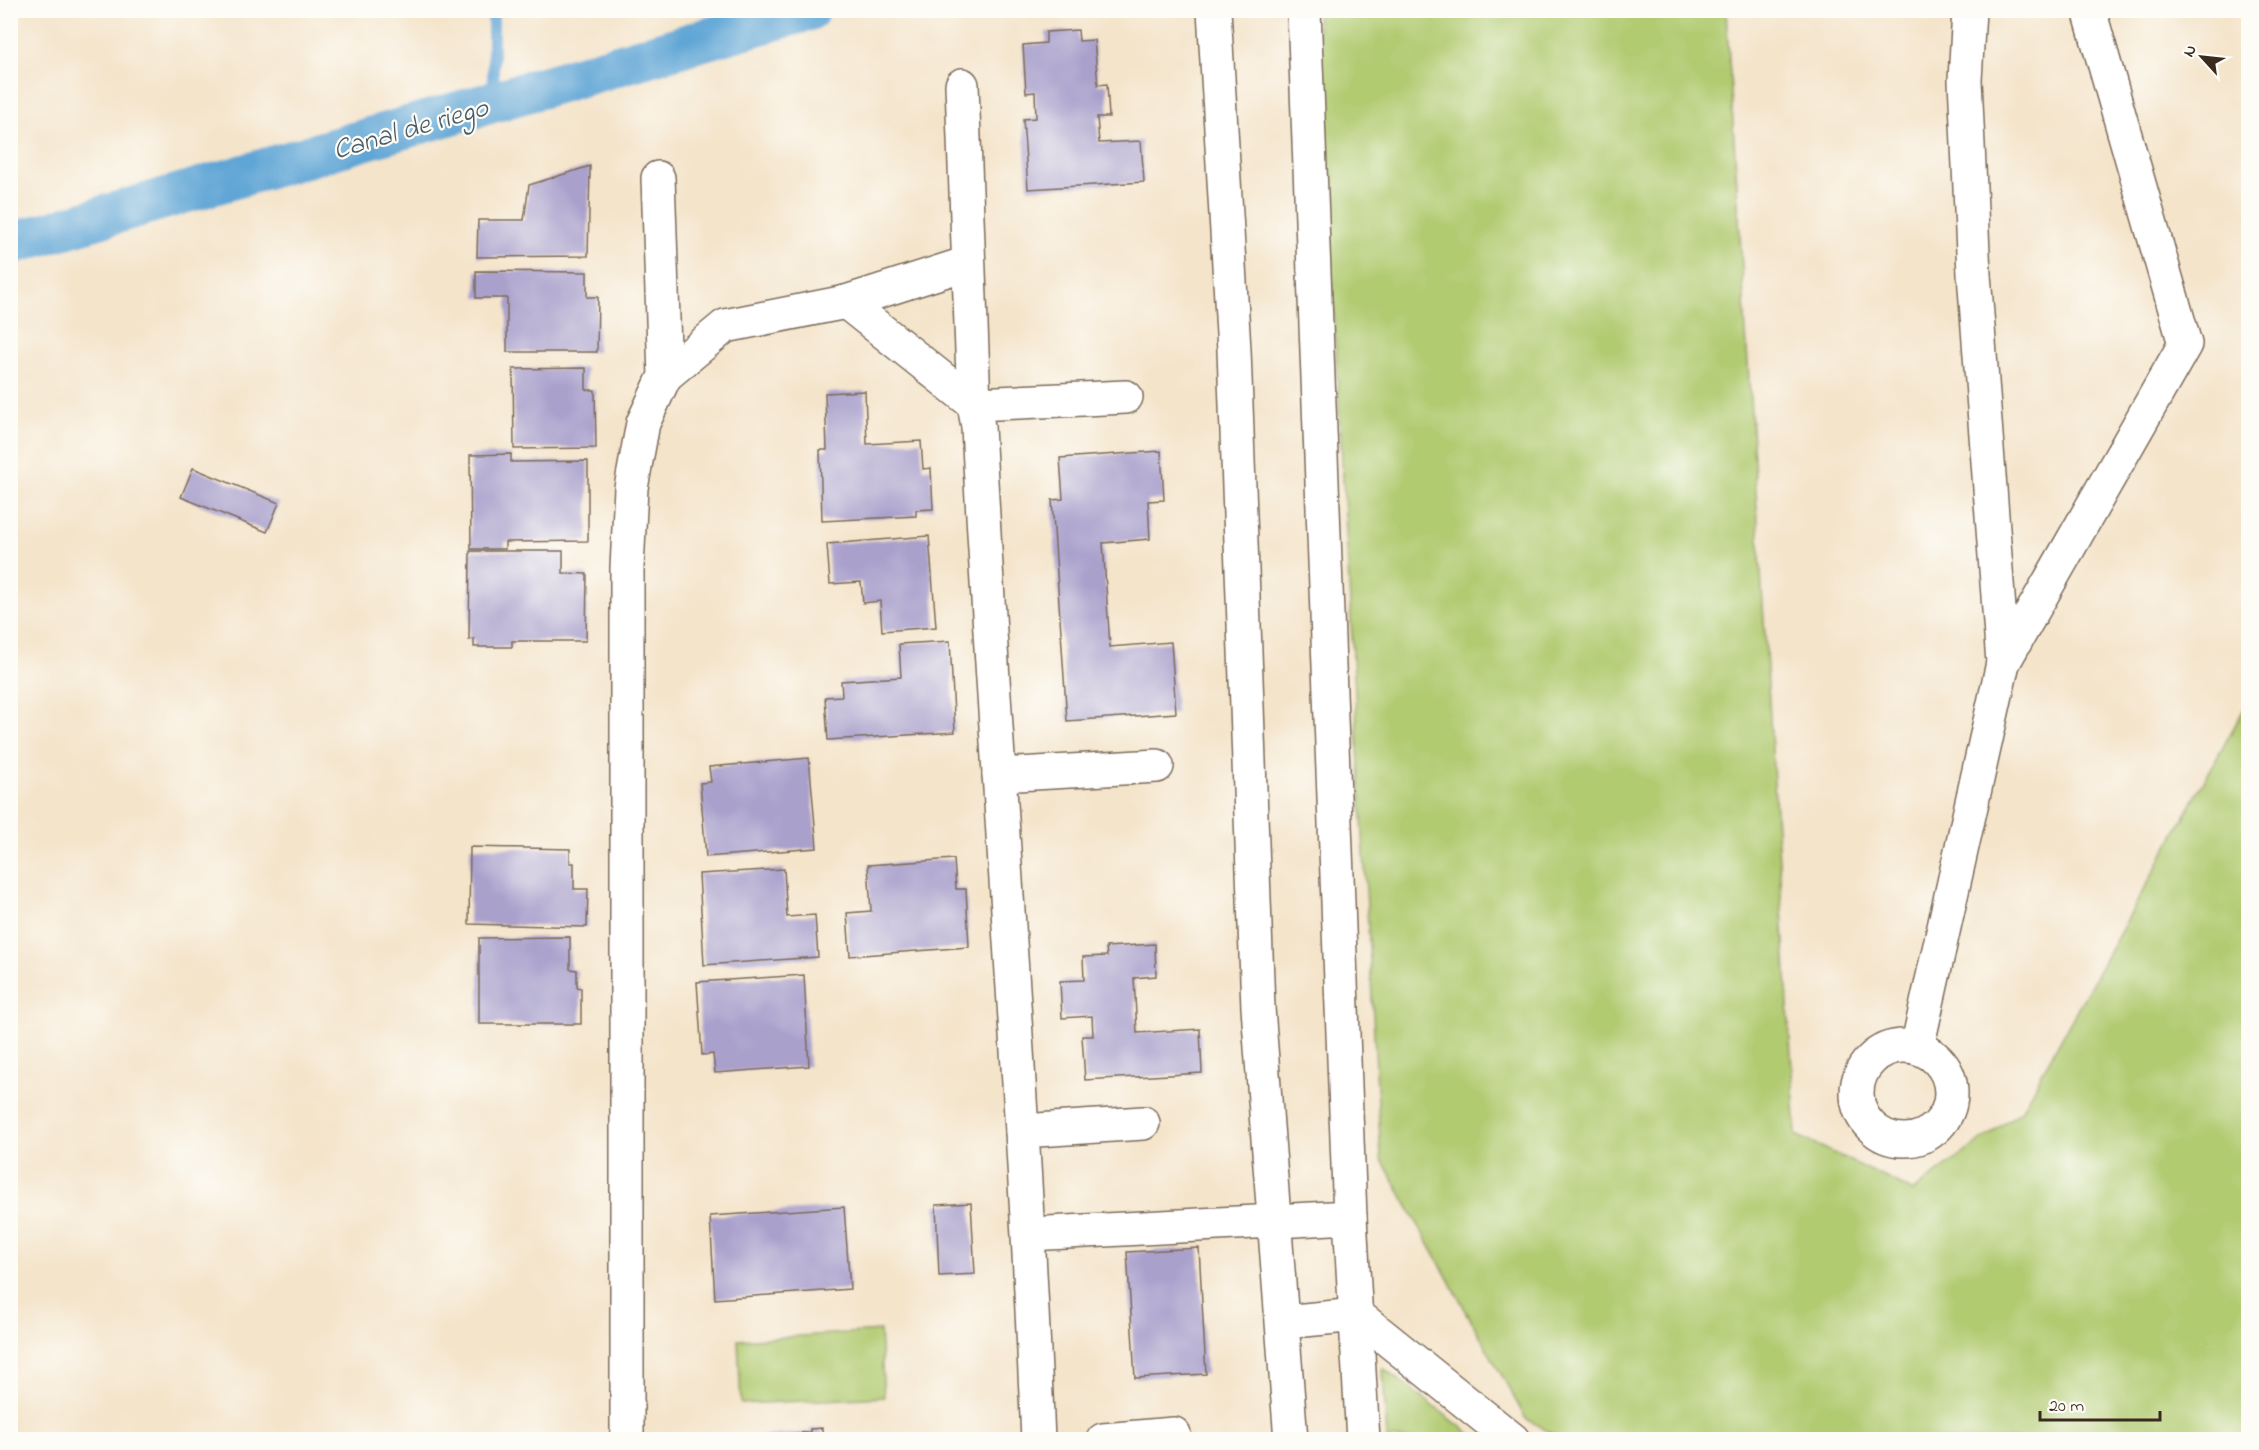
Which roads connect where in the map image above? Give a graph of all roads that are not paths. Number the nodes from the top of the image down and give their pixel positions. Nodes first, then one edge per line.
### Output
1 (1214, 10) edge
2 (1304, 10) edge
3 (1968, 10) edge
4 (2089, 10) edge
5 (962, 85) dead end
6 (658, 178) dead end
7 (968, 263) junction
8 (846, 302) junction
9 (665, 376) junction
10 (1126, 397) dead end
11 (974, 404) junction
12 (2003, 663) junction
13 (1157, 766) dead end
14 (999, 775) junction
15 (1917, 1048) dead end
16 (1143, 1123) dead end
17 (1022, 1131) junction
18 (1350, 1217) junction
19 (1274, 1221) junction
20 (1029, 1234) junction
21 (1357, 1316) junction
22 (1283, 1322) junction
23 (1174, 1434) dead end
24 (627, 1440) edge
25 (1038, 1440) edge
26 (1103, 1440) edge
27 (1291, 1440) edge
28 (1363, 1440) edge
29 (1513, 1440) edge

1 - 19 street
2 - 18 street
3 - 12 street
4 - 12 street
5 - 7 street
6 - 9 street
7 - 8 street
7 - 11 street
8 - 9 street
8 - 11 street
9 - 24 street
10 - 11 street
11 - 14 street
12 - 15 street
13 - 14 street
14 - 17 street
16 - 17 street
17 - 20 street
18 - 19 street
18 - 21 street
19 - 20 street
19 - 22 street
20 - 25 street
21 - 22 street
21 - 28 street
21 - 29 street
22 - 27 street
23 - 26 street

